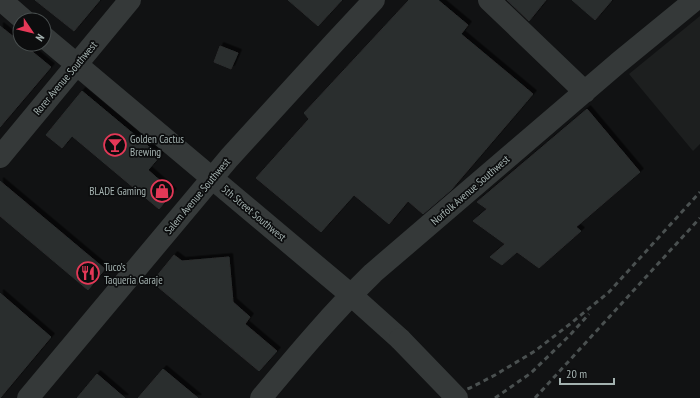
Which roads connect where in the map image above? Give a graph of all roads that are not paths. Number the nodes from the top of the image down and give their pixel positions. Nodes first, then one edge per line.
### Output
1 (130, 0) edge
2 (374, 0) edge
3 (489, 0) edge
4 (695, 0) edge
5 (52, 44) edge
6 (76, 64) junction
7 (585, 92) junction
8 (0, 157) edge
9 (212, 178) junction
10 (351, 295) junction
11 (28, 398) edge
12 (261, 398) edge
13 (458, 398) edge

1 - 6 street, Rorer Avenue Southwest
2 - 9 street, Salem Avenue Southwest
3 - 7 street
4 - 7 street, Norfolk Avenue Southwest
5 - 6 street, 5th Street Southwest
6 - 8 street, Rorer Avenue Southwest
6 - 9 street, 5th Street Southwest
7 - 10 street, Norfolk Avenue Southwest
9 - 10 street, 5th Street Southwest
9 - 11 street, Salem Avenue Southwest
10 - 12 street, Norfolk Avenue Southwest
10 - 13 street, 5th Street Southwest, bridge

